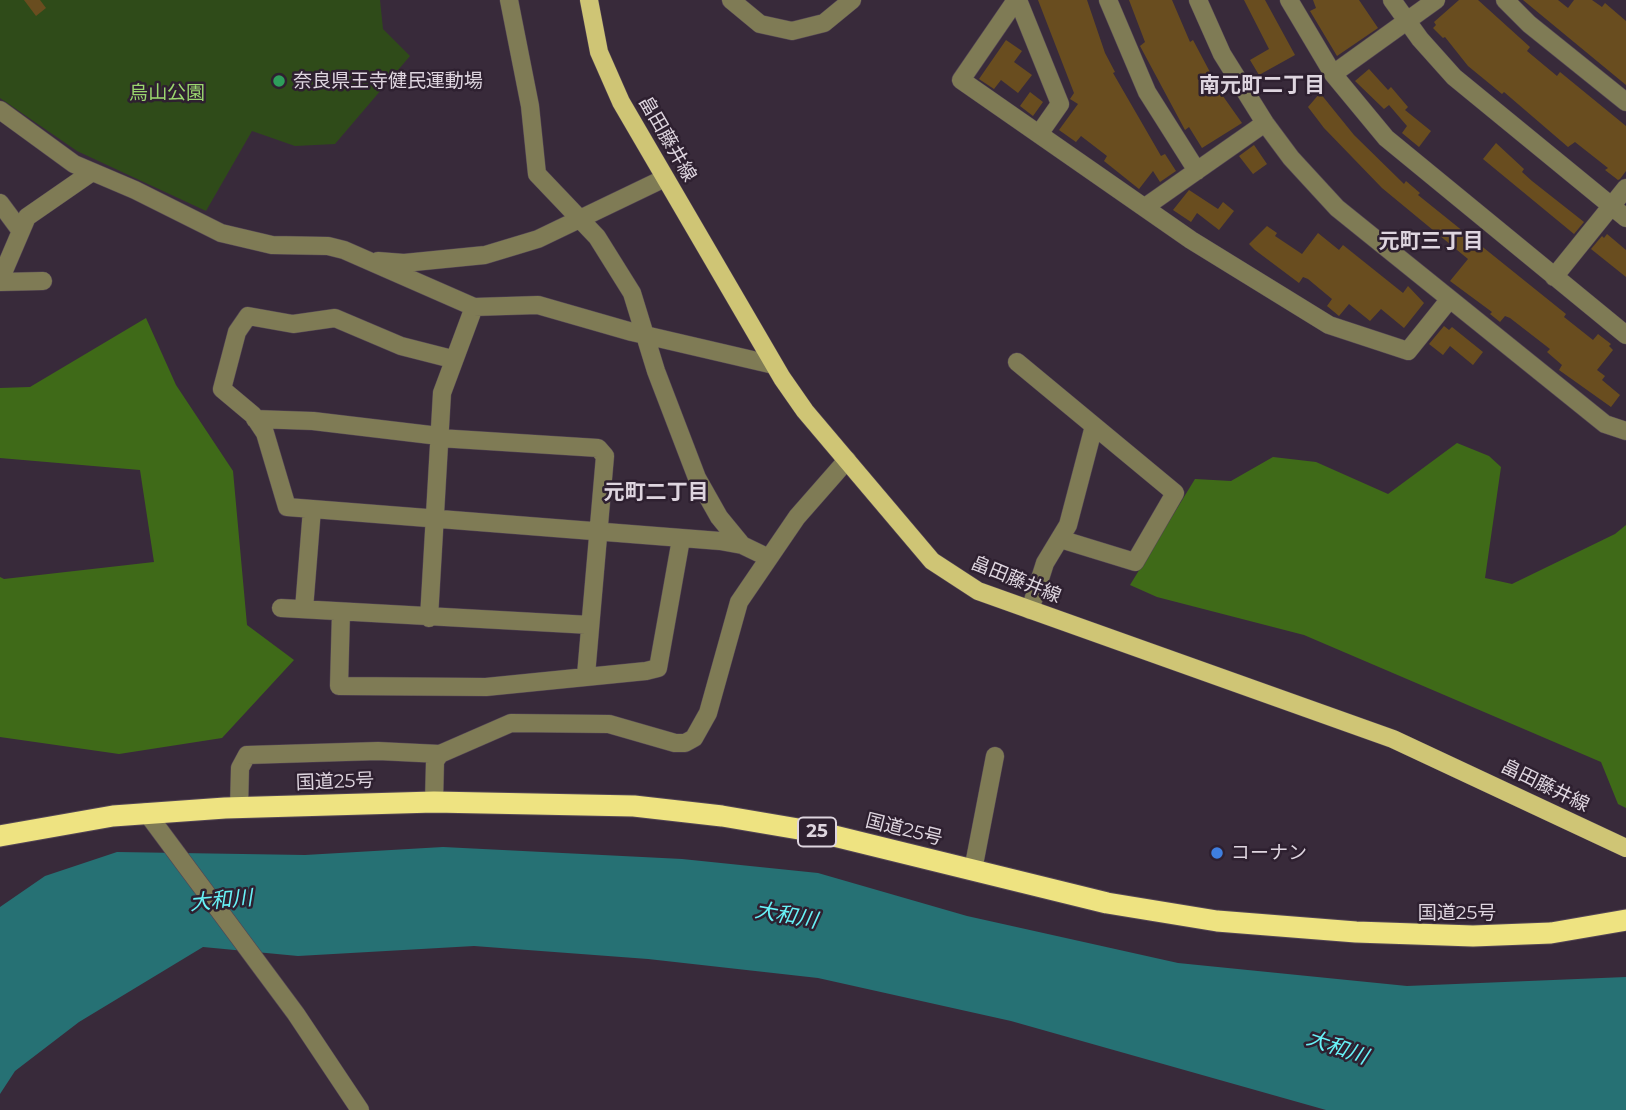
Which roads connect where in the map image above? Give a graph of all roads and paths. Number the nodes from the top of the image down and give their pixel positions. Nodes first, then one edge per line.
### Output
1 (509, 0) edge
2 (589, 0) edge
3 (731, 0) edge
4 (852, 0) edge
5 (1017, 0) edge
6 (1108, 0) edge
7 (1198, 0) edge
8 (1289, 0) edge
9 (1392, 0) edge
10 (1436, 0) edge
11 (1506, 0) edge
12 (1406, 21) junction
13 (1333, 74) junction
14 (1626, 102) edge
15 (0, 110) edge
16 (1265, 123) junction
17 (1039, 134) junction
18 (1197, 171) junction
19 (92, 172) junction
20 (665, 178) junction
21 (1626, 188) edge
22 (0, 203) edge
23 (1611, 206) junction
24 (1145, 207) junction
25 (1626, 218) edge
26 (579, 220) junction
27 (20, 230) junction
28 (371, 260) junction
29 (1554, 277) junction
30 (0, 281) edge
31 (43, 281) dead end
32 (1449, 300) junction
33 (474, 307) junction
34 (645, 335) junction
35 (1626, 335) edge
36 (453, 359) junction
37 (1017, 362) dead end
38 (774, 365) junction
39 (255, 419) junction
40 (1094, 426) junction
41 (1626, 431) edge
42 (439, 437) junction
43 (847, 460) junction
44 (312, 509) junction
45 (435, 519) junction
46 (598, 533) junction
47 (681, 539) junction
48 (1060, 539) junction
49 (742, 545) junction
50 (769, 558) junction
51 (282, 608) dead end
52 (303, 609) junction
53 (1030, 610) junction
54 (341, 612) junction
55 (429, 618) junction
56 (590, 625) junction
57 (586, 675) junction
58 (440, 754) junction
59 (995, 756) dead end
60 (434, 802) junction
61 (239, 808) junction
62 (146, 812) junction
63 (0, 836) edge
64 (1626, 848) edge
65 (973, 870) junction
66 (1626, 920) edge
67 (360, 1110) edge

1 - 26 street
2 - 20 main road, 畠田藤井線
3 - 4 street
5 - 17 street
5 - 17 street
6 - 18 street
7 - 16 street
8 - 13 street
9 - 12 street
10 - 12 street
11 - 14 street
12 - 13 street
12 - 23 street
13 - 29 street
15 - 19 street
16 - 18 street
16 - 32 street
17 - 24 street
18 - 24 street
19 - 27 street
19 - 28 street
20 - 26 street
20 - 38 main road, 畠田藤井線
21 - 23 street
22 - 27 street
23 - 25 street
23 - 29 street
24 - 32 street
26 - 28 street
26 - 34 street
27 - 30 street
28 - 33 street
29 - 35 street
30 - 31 street
32 - 41 street
33 - 34 street
33 - 36 street
34 - 38 street
34 - 49 street
36 - 39 street
36 - 42 street
37 - 40 street
38 - 43 main road, 畠田藤井線
39 - 42 street
39 - 44 street
40 - 48 street
40 - 48 street
42 - 45 street
42 - 46 street
43 - 50 street
43 - 53 main road, 畠田藤井線
44 - 45 street
44 - 52 street
45 - 46 street
45 - 55 street
46 - 47 street
46 - 56 street
47 - 49 street
47 - 57 street
48 - 53 street
49 - 50 street
50 - 58 street
51 - 52 street
52 - 54 street
53 - 64 main road, 畠田藤井線
54 - 55 street
54 - 57 street
55 - 56 street
56 - 57 street
58 - 60 street
58 - 61 street
59 - 65 street
60 - 61 highway, 国道25号 / 25
60 - 65 highway, 国道25号 / 25
61 - 62 highway, 国道25号 / 25
62 - 63 highway, 国道25号 / 25
62 - 67 street
65 - 66 highway, 国道25号 / 25

